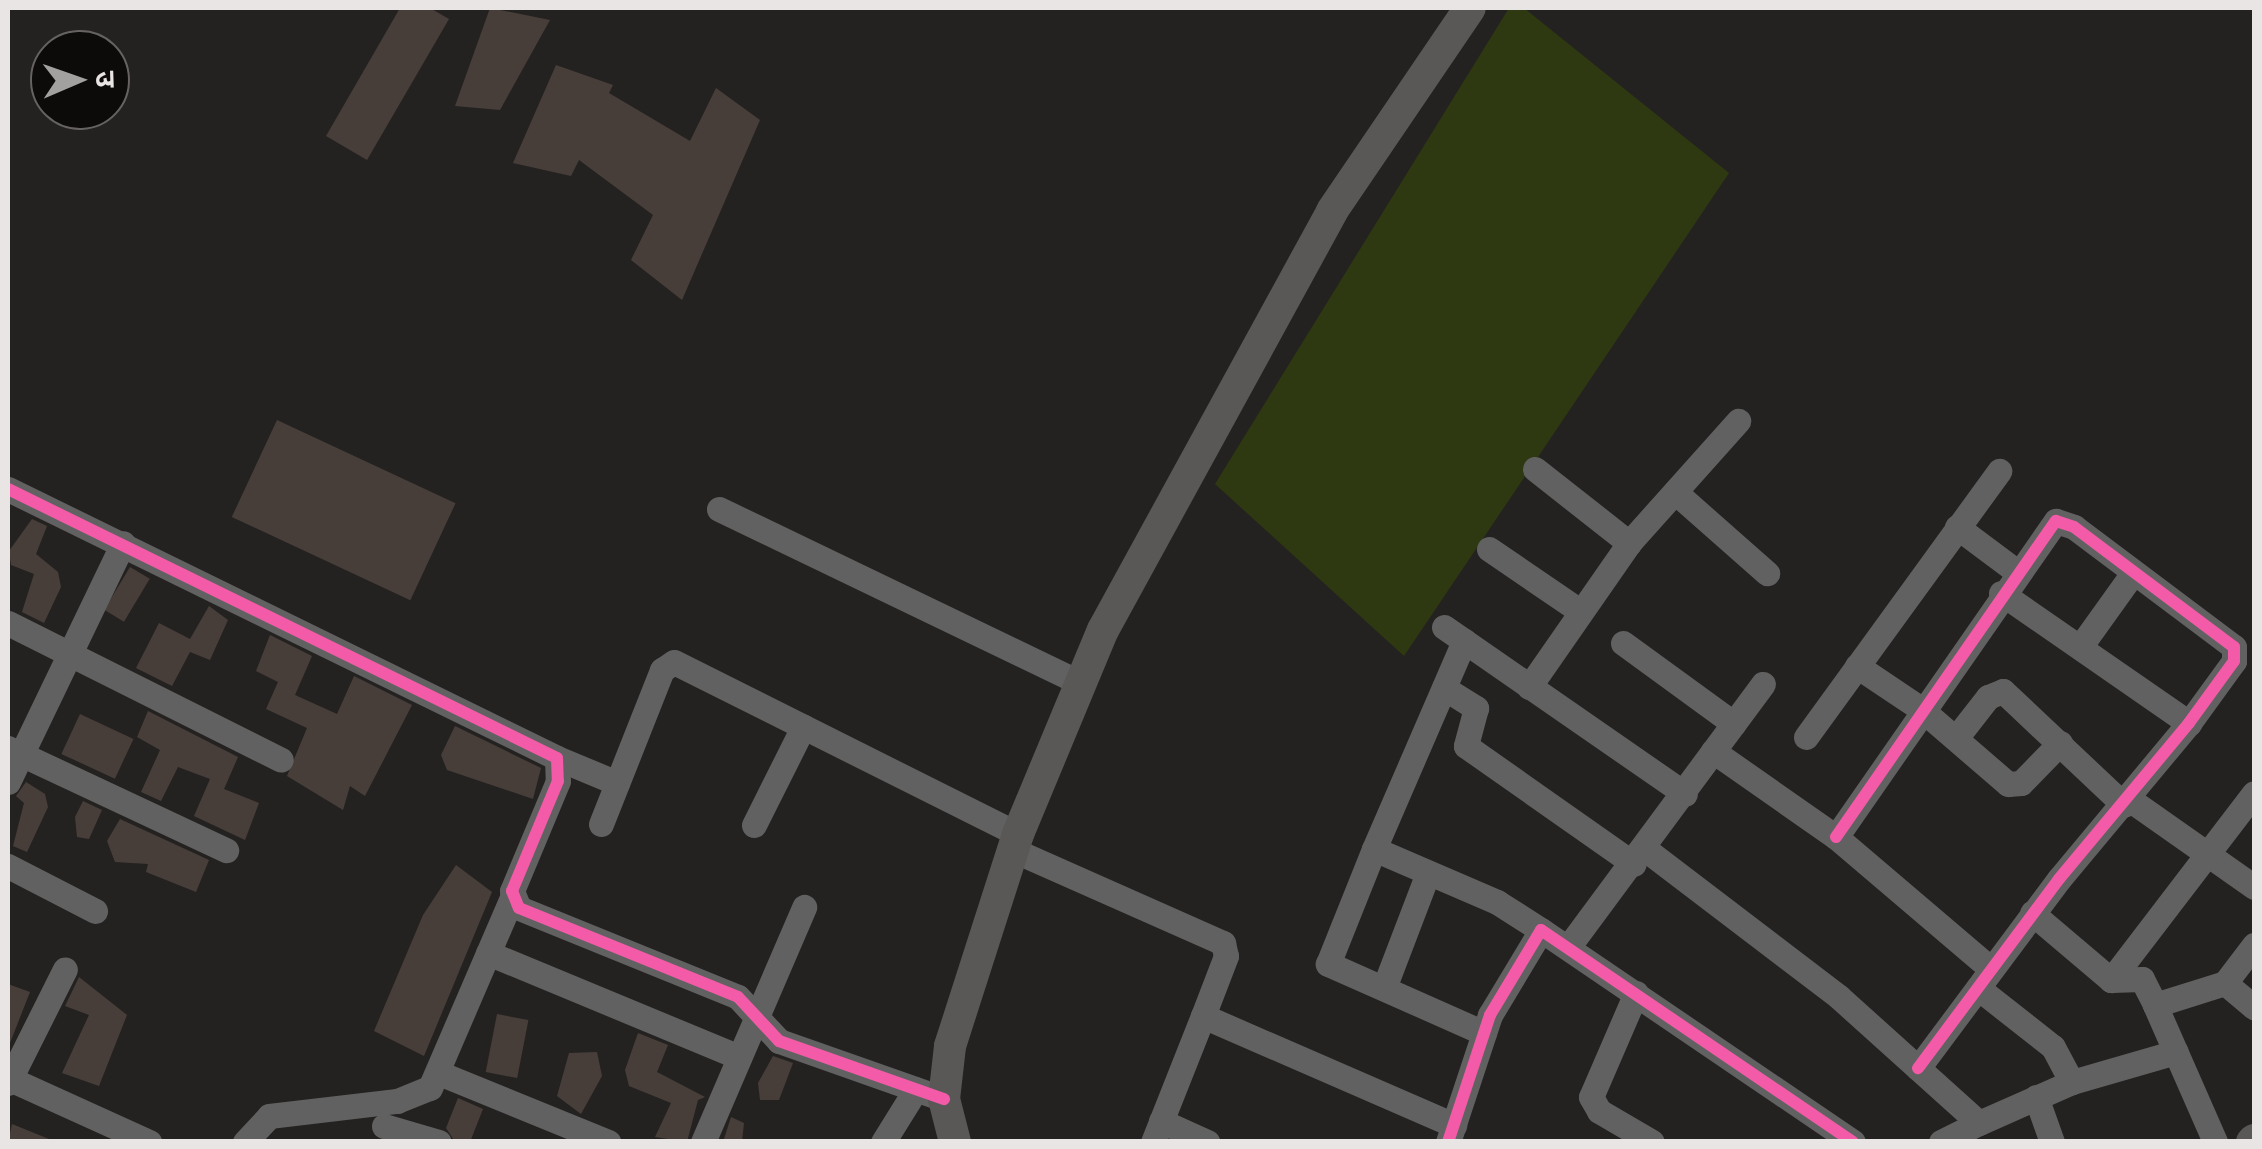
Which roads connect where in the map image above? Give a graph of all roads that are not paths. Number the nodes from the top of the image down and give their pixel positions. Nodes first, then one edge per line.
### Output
1 (1450, 8) edge
2 (1470, 8) edge
3 (1738, 420) dead end
4 (1534, 469) dead end
5 (1999, 471) dead end
6 (8, 489) edge
7 (1675, 492) junction
8 (719, 508) dead end
9 (1957, 527) junction
10 (123, 543) junction
11 (1629, 544) junction
12 (1489, 549) dead end
13 (2133, 573) junction
14 (1766, 574) dead end
15 (2008, 582) junction
16 (1580, 611) junction
17 (8, 623) edge
18 (1623, 644) dead end
19 (2080, 647) junction
20 (69, 652) junction
21 (1857, 666) junction
22 (1071, 680) junction
23 (1763, 684) dead end
24 (1444, 688) junction
25 (1529, 688) junction
26 (1921, 709) junction
27 (1734, 724) junction
28 (2189, 724) junction
29 (803, 727) junction
30 (1806, 737) dead end
31 (1956, 738) junction
32 (2060, 743) junction
33 (14, 751) edge
34 (1714, 751) junction
35 (557, 758) junction
36 (281, 760) dead end
37 (8, 782) edge
38 (617, 783) junction
39 (2254, 793) edge
40 (1685, 794) junction
41 (2127, 802) junction
42 (601, 824) dead end
43 (754, 825) dead end
44 (1836, 836) junction
45 (1012, 837) junction
46 (1374, 849) junction
47 (226, 850) dead end
48 (1640, 856) junction
49 (2211, 856) junction
50 (8, 866) edge
51 (1428, 873) junction
52 (2254, 888) edge
53 (510, 900) junction
54 (804, 907) dead end
55 (95, 911) dead end
56 (2032, 913) junction
57 (1541, 930) junction
58 (2254, 945) edge
59 (1569, 946) junction
60 (488, 953) junction
61 (65, 970) dead end
62 (1984, 978) junction
63 (2111, 980) junction
64 (2225, 984) junction
65 (1384, 988) junction
66 (1636, 992) junction
67 (2155, 1004) junction
68 (2254, 1007) edge
69 (1203, 1016) junction
70 (757, 1018) junction
71 (1484, 1033) junction
72 (2176, 1052) junction
73 (739, 1057) junction
74 (1918, 1068) junction
75 (439, 1072) junction
76 (9, 1081) edge
77 (2072, 1082) junction
78 (929, 1094) junction
79 (2036, 1097) junction
80 (1979, 1123) junction
81 (384, 1126) dead end
82 (1157, 1131) edge
83 (1451, 1133) edge
84 (149, 1142) edge
85 (245, 1142) edge
86 (439, 1142) edge
87 (608, 1142) edge
88 (703, 1142) edge
89 (883, 1142) edge
90 (937, 1142) edge
91 (954, 1142) edge
92 (1207, 1142) edge
93 (1652, 1142) edge
94 (1853, 1142) edge
95 (1941, 1142) edge
96 (2052, 1142) edge
97 (2215, 1142) edge

1 - 22 main road
2 - 22 main road
3 - 7 street
4 - 11 street
5 - 9 street
6 - 10 street
7 - 11 street
7 - 14 street
8 - 22 street
9 - 15 street
9 - 21 street
10 - 20 street
10 - 35 street
11 - 16 street
12 - 16 street
13 - 15 street
13 - 19 street
13 - 28 street
15 - 19 street
15 - 26 street
16 - 25 street
17 - 20 street
18 - 27 street
19 - 28 street
20 - 33 street
20 - 36 street
21 - 26 street
21 - 30 street
22 - 45 main road
23 - 27 street
24 - 25 street
24 - 46 street
24 - 48 street
25 - 40 street
26 - 31 street
26 - 44 street
27 - 34 street
28 - 41 street
29 - 38 street
29 - 43 street
29 - 45 street
31 - 32 street
31 - 32 street
32 - 41 street
33 - 37 street
33 - 47 street
34 - 40 street
34 - 44 street
35 - 38 street
35 - 53 street
38 - 42 street
39 - 49 street
40 - 48 street
41 - 49 street
41 - 56 street
44 - 62 street
45 - 69 street
45 - 78 main road
46 - 51 street
46 - 65 street
48 - 59 street
48 - 74 street
49 - 52 street
49 - 63 street
50 - 55 street
51 - 57 street
51 - 65 street
53 - 60 street
53 - 70 street
54 - 70 street
56 - 62 street
56 - 63 street
57 - 59 street
57 - 71 street
58 - 64 street
59 - 66 street
60 - 73 street
60 - 75 street
61 - 76 street
62 - 74 street
62 - 77 street
63 - 67 street
64 - 67 street
64 - 68 street
65 - 71 street
66 - 93 street
66 - 94 street
67 - 72 street
69 - 82 street
69 - 83 street
70 - 73 street
70 - 78 street
71 - 83 street
72 - 77 street
72 - 97 street
73 - 88 street
74 - 80 street
75 - 85 street
75 - 87 street
76 - 84 street
77 - 79 street
78 - 89 street
78 - 90 main road
78 - 91 main road
79 - 80 street
79 - 96 street
80 - 95 street
81 - 86 street
82 - 92 street

